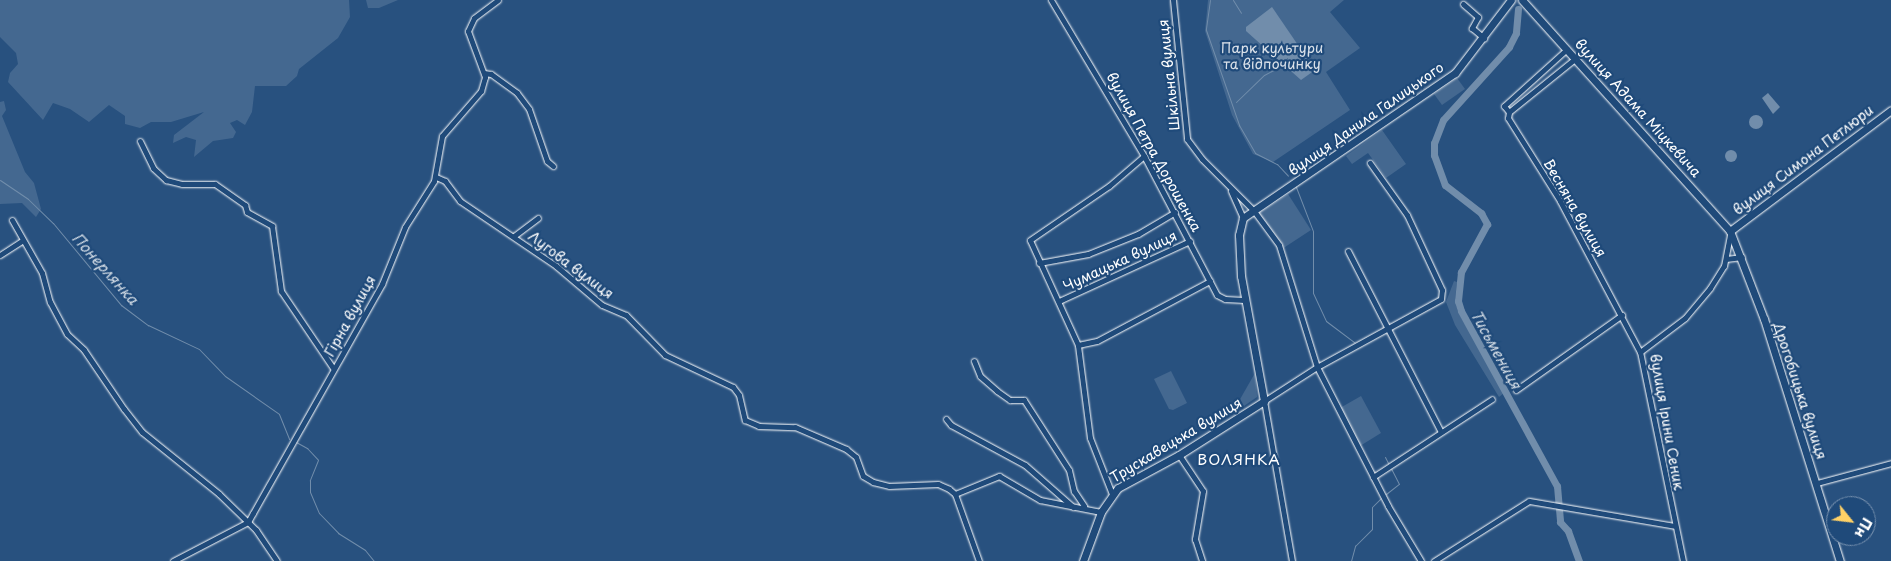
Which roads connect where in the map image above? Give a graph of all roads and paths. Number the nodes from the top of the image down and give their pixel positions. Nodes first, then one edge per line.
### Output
1 (498, 0) edge
2 (1051, 0) edge
3 (1173, 0) edge
4 (1517, 2) edge
5 (1463, 4) dead end
6 (1484, 38) junction
7 (1567, 49) junction
8 (1576, 58) junction
9 (484, 74) junction
10 (1891, 110) edge
11 (1509, 112) junction
12 (140, 141) dead end
13 (1144, 156) junction
14 (1370, 163) dead end
15 (553, 166) dead end
16 (436, 177) junction
17 (1231, 190) junction
18 (1254, 211) junction
19 (1175, 212) junction
20 (538, 218) dead end
21 (1243, 218) junction
22 (12, 220) dead end
23 (1730, 231) junction
24 (514, 236) junction
25 (23, 240) junction
26 (1190, 241) junction
27 (1348, 251) dead end
28 (0, 255) edge
29 (1742, 257) junction
30 (1726, 259) junction
31 (1040, 263) junction
32 (1210, 281) junction
33 (1244, 300) junction
34 (1059, 301) junction
35 (1622, 316) junction
36 (1389, 329) junction
37 (1078, 345) junction
38 (1640, 352) junction
39 (974, 361) dead end
40 (1317, 367) junction
41 (333, 368) junction
42 (1516, 390) dead end
43 (1492, 399) dead end
44 (1264, 401) junction
45 (946, 419) dead end
46 (1441, 432) junction
47 (1179, 455) junction
48 (1891, 463) edge
49 (1373, 476) junction
50 (1817, 483) junction
51 (954, 494) junction
52 (1112, 494) junction
53 (1084, 506) junction
54 (1074, 507) junction
55 (1102, 512) junction
56 (248, 522) junction
57 (1675, 526) junction
58 (173, 561) edge
59 (277, 561) edge
60 (979, 561) edge
61 (1083, 561) edge
62 (1202, 561) edge
63 (1292, 561) edge
64 (1421, 561) edge
65 (1434, 561) edge
66 (1683, 561) edge
67 (1840, 561) edge

1 - 9 street
2 - 13 street, вулиця Петра Дорошенка
3 - 17 street, Шкільна вулиця
4 - 6 main road, вулиця Данила Галицького
4 - 7 main road, вулиця Адама Міцкевича
5 - 6 street
6 - 18 main road, вулиця Данила Галицького
7 - 8 main road, вулиця Адама Міцкевича
7 - 11 street
8 - 11 street
8 - 23 main road, вулиця Адама Міцкевича
9 - 15 street
9 - 16 street, Гірна вулиця
10 - 23 main road, вулиця Симона Петлюри
11 - 35 street, Весняна вулиця
12 - 41 street
13 - 19 street, вулиця Петра Дорошенка
13 - 31 street
14 - 36 street
16 - 24 street, Лугова вулиця
16 - 41 street, Гірна вулиця
17 - 18 street, Шкільна вулиця
17 - 21 street, Шкільна вулиця
18 - 21 main road, вулиця Данила Галицького
18 - 40 street, Шкільна вулиця
19 - 26 street, вулиця Петра Дорошенка
19 - 31 street
20 - 24 street
21 - 33 main road
22 - 25 street
23 - 29 main road, Дрогобицька вулиця
23 - 30 street, вулиця Ірини Сеник
24 - 51 street, Лугова вулиця
25 - 28 street
25 - 56 street
26 - 32 street, вулиця Петра Дорошенка
26 - 34 street, Чумацька вулиця
27 - 36 street
29 - 30 street
29 - 50 main road, Дрогобицька вулиця
30 - 38 street, вулиця Ірини Сеник
31 - 34 street
32 - 33 street, вулиця Петра Дорошенка
32 - 37 street
33 - 44 main road
34 - 37 street
35 - 38 street, Весняна вулиця
35 - 42 street
36 - 40 street
36 - 46 street
37 - 52 street
38 - 57 street, вулиця Ірини Сеник
39 - 53 street
40 - 44 street
40 - 49 street, Шкільна вулиця
41 - 56 street, Гірна вулиця
43 - 46 street
44 - 47 main road, Трускавецька вулиця
44 - 63 street
45 - 54 street
46 - 49 street
47 - 52 main road, Трускавецька вулиця
47 - 62 street
48 - 50 street
49 - 64 street, Шкільна вулиця
50 - 67 main road, Дрогобицька вулиця
51 - 54 street
51 - 60 street
52 - 55 main road, Трускавецька вулиця
53 - 54 street
53 - 55 street
55 - 61 main road, Трускавецька вулиця
56 - 58 street
56 - 59 street
57 - 65 street
57 - 66 street, вулиця Ірини Сеник

